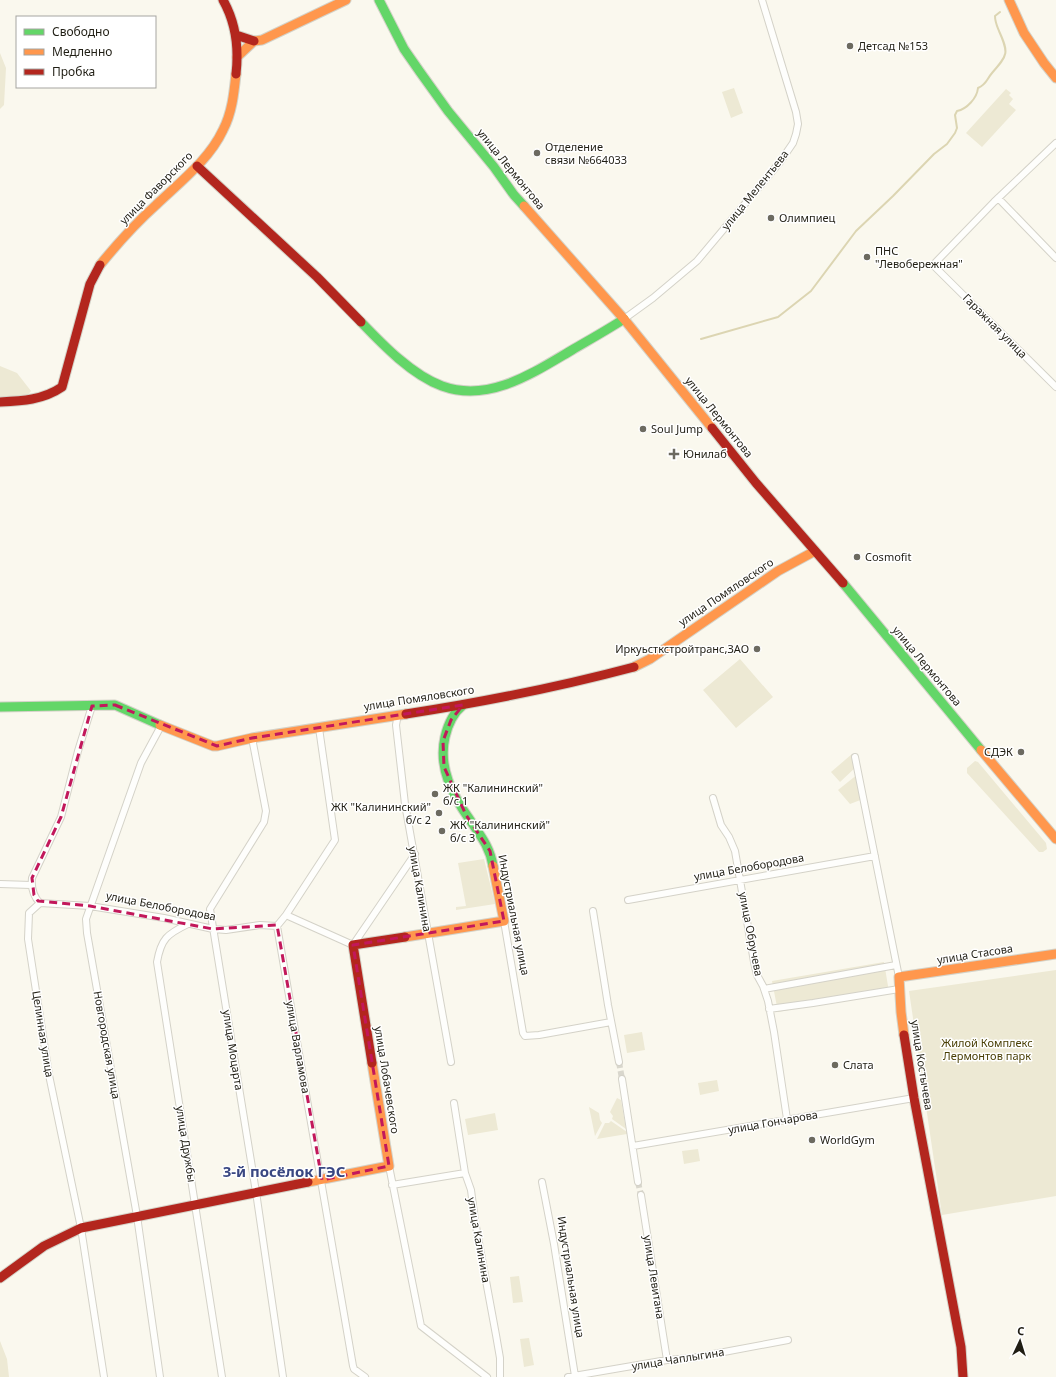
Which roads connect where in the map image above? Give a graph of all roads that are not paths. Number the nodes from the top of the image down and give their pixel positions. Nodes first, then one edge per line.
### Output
1 (223, 0) edge
2 (346, 0) edge
3 (379, 0) edge
4 (762, 0) edge
5 (1009, 0) edge
6 (236, 35) junction
7 (254, 42) junction
8 (237, 57) junction
9 (1056, 78) edge
10 (1056, 143) edge
11 (197, 166) junction
12 (998, 198) junction
13 (1056, 258) edge
14 (624, 319) junction
15 (1056, 386) edge
16 (0, 402) edge
17 (815, 551) junction
18 (463, 705) junction
19 (92, 706) junction
20 (0, 708) edge
21 (398, 714) junction
22 (161, 726) junction
23 (319, 728) junction
24 (252, 738) junction
25 (855, 757) dead end
26 (713, 798) dead end
27 (1056, 838) edge
28 (414, 854) junction
29 (875, 856) junction
30 (740, 880) junction
31 (0, 884) edge
32 (31, 885) junction
33 (628, 900) dead end
34 (40, 904) junction
35 (90, 906) junction
36 (593, 911) dead end
37 (286, 915) junction
38 (504, 921) junction
39 (188, 924) junction
40 (277, 926) junction
41 (213, 929) junction
42 (427, 933) junction
43 (353, 945) junction
44 (1054, 954) edge
45 (896, 965) junction
46 (898, 978) junction
47 (764, 989) junction
48 (899, 989) junction
49 (769, 1009) junction
50 (611, 1022) junction
51 (451, 1062) dead end
52 (619, 1062) tunnel mouth
53 (622, 1080) tunnel mouth
54 (914, 1098) junction
55 (454, 1104) dead end
56 (788, 1119) junction
57 (633, 1146) junction
58 (389, 1166) junction
59 (465, 1173) junction
60 (322, 1180) junction
61 (542, 1182) dead end
62 (638, 1182) tunnel mouth
63 (392, 1185) junction
64 (256, 1192) junction
65 (641, 1195) tunnel mouth
66 (196, 1205) junction
67 (137, 1216) junction
68 (81, 1228) junction
69 (0, 1278) edge
70 (788, 1340) dead end
71 (666, 1360) junction
72 (575, 1376) junction
73 (104, 1377) edge
74 (160, 1377) edge
75 (222, 1377) edge
76 (283, 1377) edge
77 (365, 1377) edge
78 (487, 1377) edge
79 (500, 1377) edge
80 (568, 1377) edge
81 (963, 1377) edge

1 - 6 street, улица Фаворского
2 - 7 street
3 - 14 street, улица Лермонтова
4 - 14 street, улица Мелентьева
5 - 9 street
6 - 7 street
6 - 8 street, улица Фаворского
7 - 8 street
8 - 11 street, улица Фаворского
10 - 12 street
11 - 14 street
11 - 16 street, улица Фаворского
12 - 13 street
12 - 15 street, Гаражная улица
14 - 17 street, улица Лермонтова
17 - 18 street, улица Помяловского
17 - 27 street, улица Лермонтова
18 - 21 street, улица Помяловского
18 - 38 street, Индустриальная улица
19 - 20 street, улица Помяловского
19 - 22 street, улица Помяловского
19 - 32 street
21 - 23 street, улица Помяловского
21 - 28 street, улица Калинина
22 - 24 street, улица Помяловского
22 - 35 street, Новгородская улица
23 - 24 street, улица Помяловского
23 - 37 street
24 - 41 street, улица Моцарта
25 - 29 street, улица Костычева
26 - 30 street, улица Обручева
28 - 42 street, улица Калинина
28 - 43 street
29 - 30 street, улица Белобородова
29 - 45 street, улица Костычева
30 - 33 street, улица Белобородова
30 - 47 street, улица Обручева
31 - 32 street
32 - 34 street
34 - 35 street, улица Белобородова
34 - 68 street, Целинная улица
35 - 39 street, улица Белобородова
35 - 67 street, Новгородская улица
36 - 50 street
37 - 40 street
37 - 43 street
38 - 42 street
38 - 50 street, Индустриальная улица
39 - 41 street, улица Белобородова
39 - 66 street, улица Дружбы
40 - 41 street, улица Белобородова
40 - 60 street, улица Варламова
41 - 64 street, улица Моцарта
42 - 43 street
42 - 51 street, улица Калинина
43 - 58 street, улица Лобачевского
44 - 46 street, улица Стасова
45 - 46 street, улица Костычева
45 - 47 street
46 - 48 street, улица Костычева
47 - 49 street, улица Обручева
48 - 49 street
48 - 54 street, улица Костычева
49 - 56 street, улица Обручева
50 - 52 street
53 - 57 street
54 - 56 street, улица Гончарова
54 - 81 street, улица Костычева
55 - 59 street, улица Калинина
56 - 57 street, улица Гончарова
57 - 62 street
58 - 60 street
58 - 63 street, улица Лобачевского
59 - 63 street
59 - 79 street, улица Калинина
60 - 64 street
60 - 77 street, улица Варламова
61 - 72 street, Индустриальная улица
63 - 78 street, улица Лобачевского
64 - 66 street
64 - 76 street, улица Моцарта
65 - 71 street, улица Левитана
66 - 67 street
66 - 75 street, улица Дружбы
67 - 68 street
67 - 74 street, Новгородская улица
68 - 69 street
68 - 73 street, Целинная улица
70 - 71 street, улица Чаплыгина
71 - 72 street, улица Чаплыгина
72 - 80 street, улица Чаплыгина

